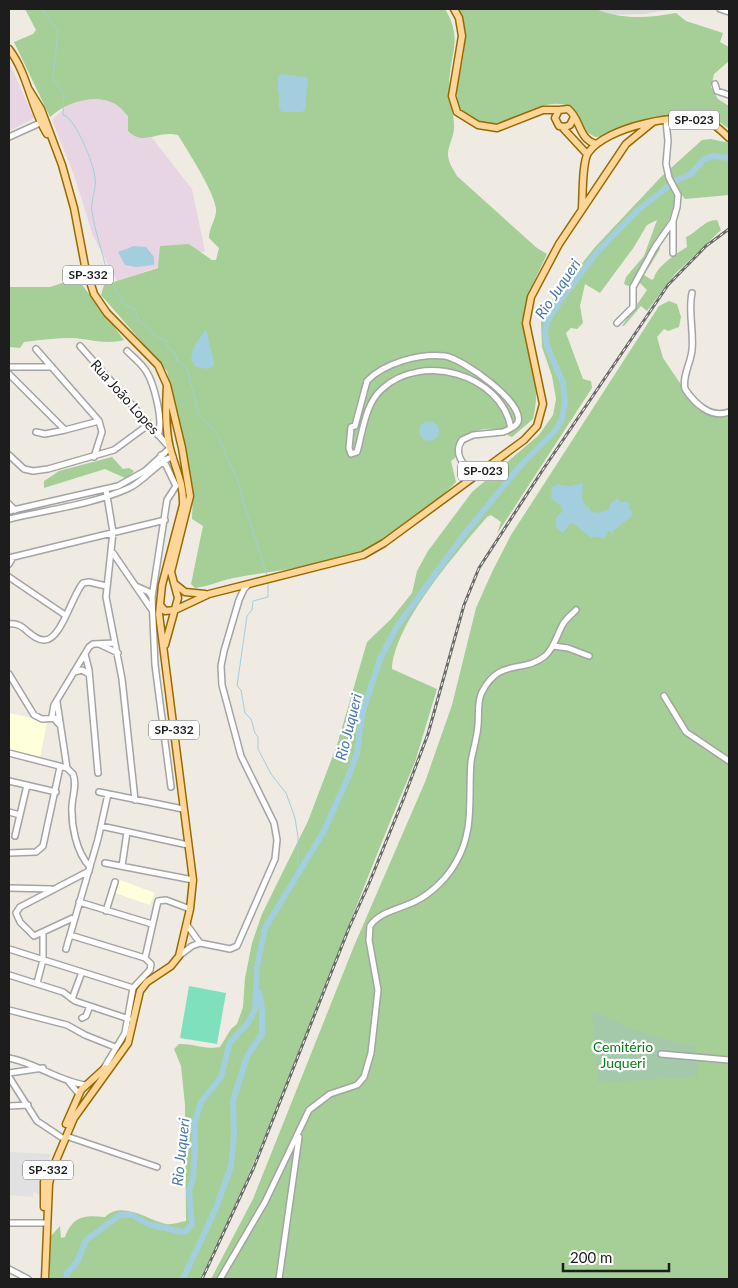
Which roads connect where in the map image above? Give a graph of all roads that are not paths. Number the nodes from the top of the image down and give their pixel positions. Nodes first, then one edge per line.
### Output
1 (454, 9) edge
2 (720, 9) edge
3 (729, 12) edge
4 (9, 50) edge
5 (715, 84) dead end
6 (28, 88) junction
7 (729, 95) edge
8 (559, 110) junction
9 (574, 117) junction
10 (666, 121) junction
11 (40, 122) junction
12 (653, 122) junction
13 (562, 127) junction
14 (621, 131) junction
15 (9, 137) edge
16 (729, 138) edge
17 (630, 140) junction
18 (52, 142) junction
19 (596, 144) junction
20 (587, 154) junction
21 (585, 181) junction
22 (598, 186) junction
23 (582, 208) junction
24 (673, 222) junction
25 (673, 253) dead end
26 (692, 293) dead end
27 (617, 323) dead end
28 (80, 346) dead end
29 (36, 348) dead end
30 (127, 351) dead end
31 (9, 367) edge
32 (52, 367) junction
33 (9, 374) edge
34 (167, 385) junction
35 (729, 412) edge
36 (99, 421) junction
37 (148, 425) junction
38 (511, 428) junction
39 (66, 430) junction
40 (36, 432) dead end
41 (158, 435) junction
42 (170, 448) junction
43 (182, 448) junction
44 (9, 455) edge
45 (161, 455) junction
46 (94, 457) junction
47 (173, 457) junction
48 (164, 461) junction
49 (152, 472) junction
50 (171, 473) junction
51 (475, 476) junction
52 (107, 493) junction
53 (9, 504) edge
54 (12, 511) edge
55 (9, 519) edge
56 (165, 520) junction
57 (114, 532) junction
58 (113, 553) junction
59 (11, 558) edge
60 (9, 564) edge
61 (9, 577) edge
62 (174, 584) junction
63 (249, 584) junction
64 (106, 586) junction
65 (155, 586) junction
66 (138, 587) junction
67 (148, 591) junction
68 (209, 594) junction
69 (152, 597) junction
70 (144, 598) junction
71 (192, 601) junction
72 (159, 604) junction
73 (175, 610) junction
74 (576, 610) dead end
75 (153, 611) junction
76 (66, 615) junction
77 (9, 624) edge
78 (169, 627) junction
79 (116, 643) junction
80 (99, 644) junction
81 (553, 646) junction
82 (164, 651) junction
83 (118, 653) junction
84 (589, 656) dead end
85 (84, 657) junction
86 (74, 672) junction
87 (88, 673) junction
88 (9, 674) edge
89 (664, 696) dead end
90 (55, 711) junction
91 (46, 718) junction
92 (56, 720) junction
93 (9, 753) edge
94 (729, 761) edge
95 (64, 768) junction
96 (98, 773) dead end
97 (9, 781) edge
98 (27, 785) junction
99 (171, 787) dead end
100 (56, 792) junction
101 (99, 792) dead end
102 (108, 794) junction
103 (135, 800) junction
104 (183, 809) junction
105 (9, 812) edge
106 (20, 815) junction
107 (101, 826) junction
108 (128, 832) junction
109 (16, 836) dead end
110 (188, 845) junction
111 (9, 853) edge
112 (105, 863) dead end
113 (122, 866) junction
114 (89, 869) junction
115 (193, 880) junction
116 (115, 882) dead end
117 (9, 888) edge
118 (38, 888) junction
119 (53, 889) junction
120 (40, 896) junction
121 (79, 902) junction
122 (190, 909) junction
123 (106, 911) junction
124 (75, 917) junction
125 (152, 924) junction
126 (187, 925) junction
127 (42, 933) junction
128 (70, 935) junction
129 (200, 943) junction
130 (66, 948) dead end
131 (9, 949) edge
132 (178, 956) junction
133 (144, 958) junction
134 (43, 960) junction
135 (82, 972) junction
136 (9, 975) edge
137 (36, 983) junction
138 (133, 988) junction
139 (72, 999) junction
140 (90, 1006) junction
141 (9, 1010) edge
142 (82, 1018) dead end
143 (129, 1018) junction
144 (130, 1037) junction
145 (115, 1047) junction
146 (661, 1054) dead end
147 (9, 1058) edge
148 (729, 1060) edge
149 (33, 1064) junction
150 (43, 1068) junction
151 (104, 1068) junction
152 (25, 1071) junction
153 (9, 1073) edge
154 (9, 1077) edge
155 (66, 1079) junction
156 (85, 1085) junction
157 (79, 1094) junction
158 (92, 1095) junction
159 (28, 1105) junction
160 (9, 1106) edge
161 (63, 1137) junction
162 (295, 1148) junction
163 (286, 1158) junction
164 (296, 1158) junction
165 (157, 1166) dead end
166 (9, 1223) edge
167 (44, 1223) junction
168 (45, 1251) junction
169 (9, 1269) edge
170 (28, 1279) edge
171 (45, 1279) edge
172 (220, 1279) edge
173 (278, 1279) edge

1 - 8 main road
2 - 3 street
4 - 6 main road, SP-332
5 - 7 street
6 - 11 main road, SP-332
6 - 18 main road, SP-332
8 - 9 main road
8 - 13 main road
9 - 13 main road
9 - 19 main road
10 - 12 main road, SP-023
10 - 16 main road, SP-023
10 - 24 street
11 - 15 street
11 - 18 main road, SP-332
12 - 14 main road, SP-023
12 - 17 main road, SP-023
13 - 20 main road
14 - 17 main road
14 - 19 main road, SP-023
17 - 22 main road, SP-023
18 - 34 main road, SP-332
19 - 20 main road, SP-023
20 - 21 main road, SP-023
21 - 22 main road
21 - 23 main road, SP-023
22 - 23 main road, SP-023
23 - 51 main road, SP-023
24 - 25 street
24 - 27 street
26 - 35 street
28 - 37 street, Rua João Lopes
29 - 32 street
30 - 41 street
31 - 32 street
32 - 36 street
33 - 39 street
34 - 42 main road, SP-332
34 - 43 main road, SP-332
36 - 39 street
36 - 46 street
37 - 41 street, Rua João Lopes
37 - 46 street
38 - 38 street
38 - 51 street
39 - 40 street
41 - 42 street, Rua João Lopes
42 - 43 main road
42 - 45 street
42 - 47 main road, SP-332
43 - 62 main road, SP-332
44 - 46 street
45 - 48 street
45 - 52 street
47 - 48 street
47 - 72 main road, SP-332
48 - 49 street
48 - 50 street
49 - 50 street
49 - 52 street
50 - 56 street
51 - 63 main road, SP-023
52 - 54 street
52 - 55 street
52 - 57 street
53 - 54 street
56 - 57 street
56 - 65 street
57 - 58 street
57 - 59 street
58 - 64 street
58 - 66 street
59 - 60 street
61 - 76 street
62 - 68 main road, SP-023
62 - 73 main road, SP-332
63 - 68 main road, SP-023
63 - 129 street
64 - 76 street
64 - 79 street
65 - 67 street
65 - 69 street
66 - 67 street
66 - 70 street
67 - 69 street
67 - 70 street
68 - 71 main road, SP-023
69 - 70 street
69 - 75 street
70 - 75 street
71 - 73 main road, SP-023
71 - 78 main road
72 - 73 main road
72 - 82 main road, SP-332
73 - 78 main road, SP-332
74 - 81 street
75 - 99 street
76 - 77 street
78 - 82 main road, SP-332
79 - 80 street
79 - 83 street
80 - 83 street
80 - 85 street
81 - 84 street
81 - 162 street
82 - 104 main road, SP-332
83 - 103 street
85 - 86 street
85 - 87 street
86 - 87 street
86 - 90 street
87 - 96 street
88 - 91 street
89 - 94 street
90 - 91 street
90 - 92 street
91 - 92 street
92 - 95 street
93 - 95 street
95 - 100 street
95 - 114 street
97 - 98 street
98 - 100 street
98 - 106 street
100 - 111 street
101 - 102 street
102 - 103 street
102 - 107 street
103 - 104 street
104 - 110 main road, SP-332
105 - 106 street
106 - 109 street
107 - 108 street
107 - 114 street
108 - 110 street
108 - 113 street
110 - 115 main road, SP-332
112 - 113 street
113 - 115 street
114 - 119 street
114 - 121 street
115 - 122 main road, SP-332
116 - 123 street
117 - 118 street
118 - 119 street
118 - 120 street
119 - 120 street
120 - 127 street
121 - 123 street
121 - 124 street
122 - 125 street
122 - 126 main road, SP-332
123 - 125 street
124 - 127 street
124 - 128 street
125 - 133 street
126 - 129 street
126 - 132 main road, SP-332
127 - 134 street
128 - 130 street
128 - 133 street
129 - 132 street
131 - 134 street
132 - 144 main road, SP-332
133 - 138 street
134 - 135 street
134 - 137 street
135 - 138 street
135 - 139 street
136 - 137 street
137 - 139 street
138 - 143 street
139 - 140 street
140 - 142 street
140 - 143 street
141 - 145 street
143 - 145 street
144 - 151 main road, SP-332
144 - 158 main road, SP-332
145 - 151 street
146 - 148 street
147 - 149 street
149 - 150 street
149 - 152 street
150 - 152 street
150 - 155 street
151 - 156 main road, SP-332
152 - 153 street
154 - 159 street
155 - 156 street
155 - 157 street
156 - 157 main road, SP-332
156 - 158 main road
157 - 158 main road
157 - 161 main road, SP-332
158 - 161 main road, SP-332
159 - 160 street
159 - 161 street
161 - 165 street
161 - 167 main road, SP-332
161 - 168 main road, SP-332
162 - 163 street
162 - 164 street
163 - 164 street
163 - 172 street
164 - 173 street
166 - 167 street
167 - 168 main road, SP-332
168 - 171 main road, SP-332
169 - 170 street

